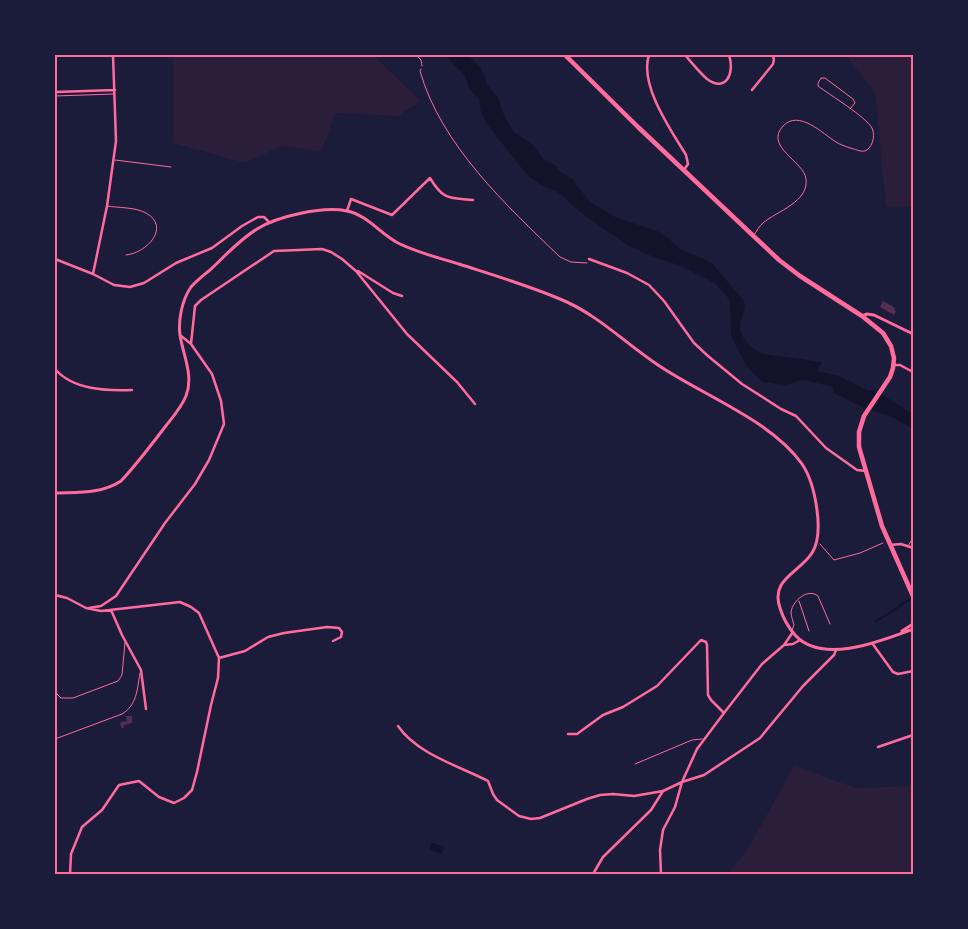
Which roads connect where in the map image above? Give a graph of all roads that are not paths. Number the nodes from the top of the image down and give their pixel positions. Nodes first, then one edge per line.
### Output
1 (113, 55) edge
2 (416, 55) edge
3 (565, 55) edge
4 (650, 55) edge
5 (685, 55) edge
6 (730, 55) edge
7 (772, 55) edge
8 (422, 66) road end
9 (115, 90) junction
10 (752, 90) dead end
11 (55, 92) edge
12 (115, 94) junction
13 (55, 96) edge
14 (850, 110) junction
15 (114, 160) junction
16 (171, 167) dead end
17 (684, 170) junction
18 (473, 200) dead end
19 (107, 206) junction
20 (347, 211) junction
21 (269, 222) junction
22 (754, 236) junction
23 (126, 255) dead end
24 (589, 258) dead end
25 (55, 260) edge
26 (356, 271) junction
27 (93, 274) junction
28 (402, 296) dead end
29 (862, 316) junction
30 (913, 334) edge
31 (180, 335) junction
32 (191, 344) junction
33 (894, 365) junction
34 (55, 370) edge
35 (913, 372) edge
36 (132, 390) dead end
37 (475, 404) dead end
38 (866, 470) junction
39 (55, 493) edge
40 (913, 538) edge
41 (889, 543) junction
42 (908, 546) junction
43 (913, 548) edge
44 (912, 594) edge
45 (55, 595) edge
46 (798, 600) junction
47 (86, 608) junction
48 (111, 610) junction
49 (830, 624) dead end
50 (913, 626) edge
51 (792, 631) junction
52 (809, 631) dead end
53 (800, 640) junction
54 (125, 641) junction
55 (333, 641) dead end
56 (872, 642) junction
57 (784, 645) junction
58 (837, 649) junction
59 (219, 658) junction
60 (141, 670) junction
61 (913, 671) edge
62 (55, 692) edge
63 (146, 709) dead end
64 (724, 713) junction
65 (398, 726) dead end
66 (568, 734) dead end
67 (913, 735) edge
68 (55, 740) edge
69 (703, 740) junction
70 (878, 747) dead end
71 (635, 764) dead end
72 (682, 782) junction
73 (663, 791) junction
74 (70, 874) edge
75 (593, 874) edge
76 (661, 874) edge

1 - 9 street
2 - 8 lane
3 - 17 main road
4 - 17 street
5 - 6 street
7 - 10 street
9 - 11 street
9 - 12 street
12 - 13 lane
12 - 15 street
14 - 14 lane
14 - 22 lane
15 - 16 lane
15 - 19 street
17 - 22 main road
18 - 20 street
19 - 23 lane
19 - 27 street
20 - 21 street
20 - 51 street
21 - 27 street
21 - 31 street
22 - 29 main road
24 - 38 street
25 - 27 street
26 - 28 street
26 - 32 street
26 - 37 street
29 - 30 street
29 - 33 main road
31 - 32 street
31 - 39 street
32 - 47 street
33 - 35 street
33 - 38 main road
34 - 36 street
38 - 41 main road
40 - 42 lane
41 - 42 street
41 - 44 main road
42 - 43 street
45 - 47 street
46 - 49 lane
46 - 51 lane
46 - 52 lane
47 - 48 street
48 - 54 street
48 - 59 street
50 - 56 street
51 - 53 street
51 - 57 street
53 - 57 street
53 - 58 street
54 - 60 street
54 - 62 lane
55 - 59 street
56 - 58 street
56 - 61 street
57 - 64 street
58 - 72 street
59 - 74 street
60 - 63 street
60 - 68 lane
64 - 66 street
64 - 69 street
65 - 73 street
67 - 70 street
69 - 71 lane
69 - 72 street
72 - 73 street
72 - 76 street
73 - 75 street

